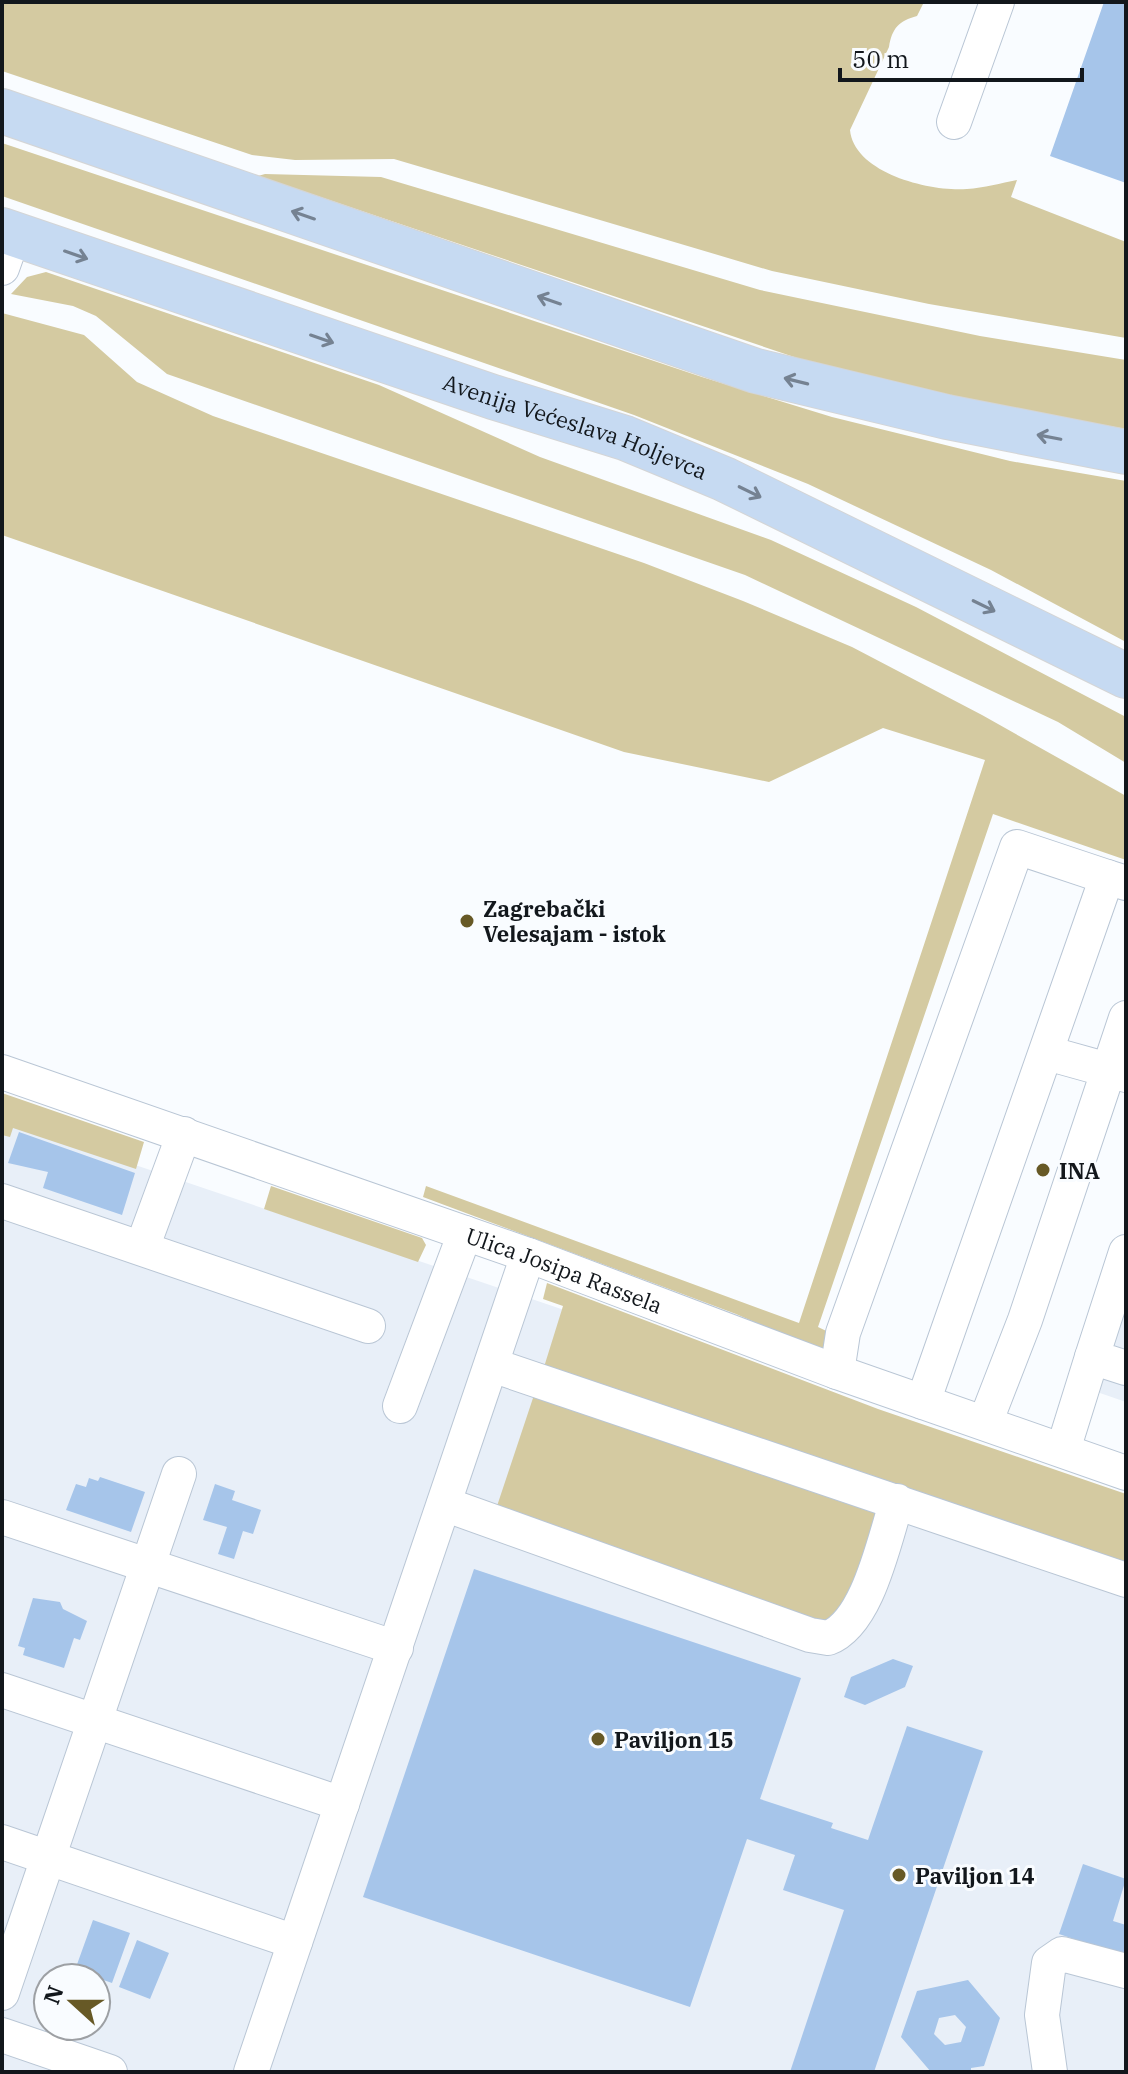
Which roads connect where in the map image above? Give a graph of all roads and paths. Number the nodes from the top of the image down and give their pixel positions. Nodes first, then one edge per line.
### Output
1 (997, 2) edge
2 (2, 111) edge
3 (954, 122) dead end
4 (6, 244) edge
5 (1126, 452) edge
6 (1126, 676) edge
7 (1117, 880) edge
8 (1126, 1018) edge
9 (1047, 1053) junction
10 (2, 1072) edge
11 (1117, 1073) edge
12 (184, 1134) junction
13 (2, 1201) edge
14 (465, 1233) junction
15 (142, 1248) junction
16 (1126, 1252) edge
17 (528, 1255) junction
18 (368, 1326) dead end
19 (1092, 1357) junction
20 (492, 1365) junction
21 (1126, 1368) edge
22 (837, 1372) junction
23 (923, 1402) junction
24 (400, 1406) dead end
25 (985, 1423) junction
26 (1063, 1450) junction
27 (1126, 1473) edge
28 (179, 1474) dead end
29 (897, 1501) junction
30 (444, 1504) junction
31 (2, 1517) edge
32 (148, 1567) junction
33 (1126, 1580) edge
34 (396, 1648) junction
35 (2, 1690) edge
36 (95, 1721) junction
37 (342, 1804) junction
38 (2, 1842) edge
39 (48, 1858) junction
40 (295, 1942) junction
41 (1126, 1971) edge
42 (2, 1993) edge
43 (2, 2035) edge
44 (110, 2072) edge
45 (251, 2072) edge
46 (1050, 2072) edge

1 - 3 street
5 -> 2 main road
4 -> 6 main road, Avenija Većeslava Holjevca
7 - 9 street
7 - 22 street
8 - 11 street
9 - 11 street
9 - 23 street
10 - 12 street, Ulica Josipa Rassela
11 - 25 street
12 - 14 street, Ulica Josipa Rassela
12 - 15 street
13 - 15 street
14 - 17 street, Ulica Josipa Rassela
14 - 24 street
15 - 18 street
16 - 19 street
17 - 20 street
17 - 22 street, Ulica Josipa Rassela
19 - 21 street
19 - 26 street
20 - 29 street
20 - 30 street
22 - 23 street, Ulica Josipa Rassela
23 - 25 street, Ulica Josipa Rassela
25 - 26 street, Ulica Josipa Rassela
26 - 27 street, Ulica Josipa Rassela
28 - 32 street
29 - 30 street
29 - 33 street
30 - 34 street
31 - 32 street
32 - 34 street
32 - 36 street
34 - 37 street
35 - 36 street
36 - 37 street
36 - 39 street
37 - 40 street
38 - 39 street
39 - 40 street
39 - 42 street
40 - 45 street
41 - 46 street
43 - 44 street

